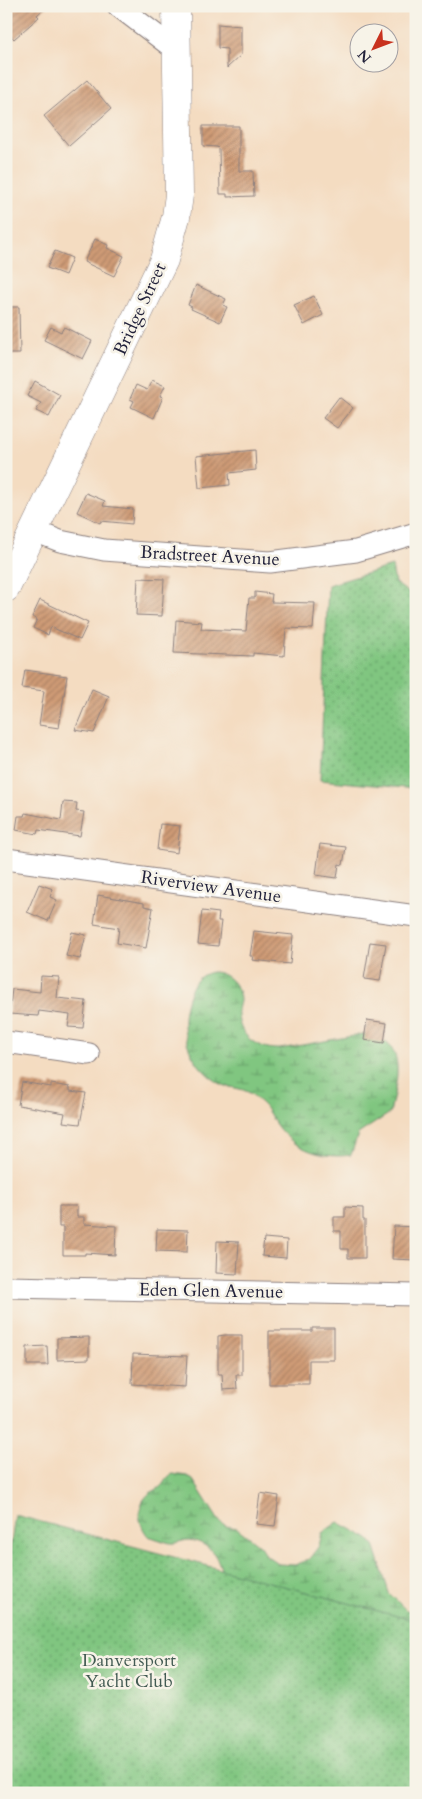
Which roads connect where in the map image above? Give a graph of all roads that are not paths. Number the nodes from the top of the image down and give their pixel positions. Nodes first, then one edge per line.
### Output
1 (118, 6) edge
2 (176, 6) edge
3 (177, 51) junction
4 (34, 531) junction
5 (416, 534) edge
6 (6, 588) edge
7 (6, 859) edge
8 (416, 916) edge
9 (6, 1042) edge
10 (90, 1054) dead end
11 (6, 1287) edge
12 (416, 1295) edge

1 - 3 street
2 - 3 main road, Bridge Street
3 - 4 main road, Bridge Street
4 - 5 street, Bradstreet Avenue
4 - 6 main road, Bridge Street
7 - 8 street, Riverview Avenue
9 - 10 street
11 - 12 street, Eden Glen Avenue

